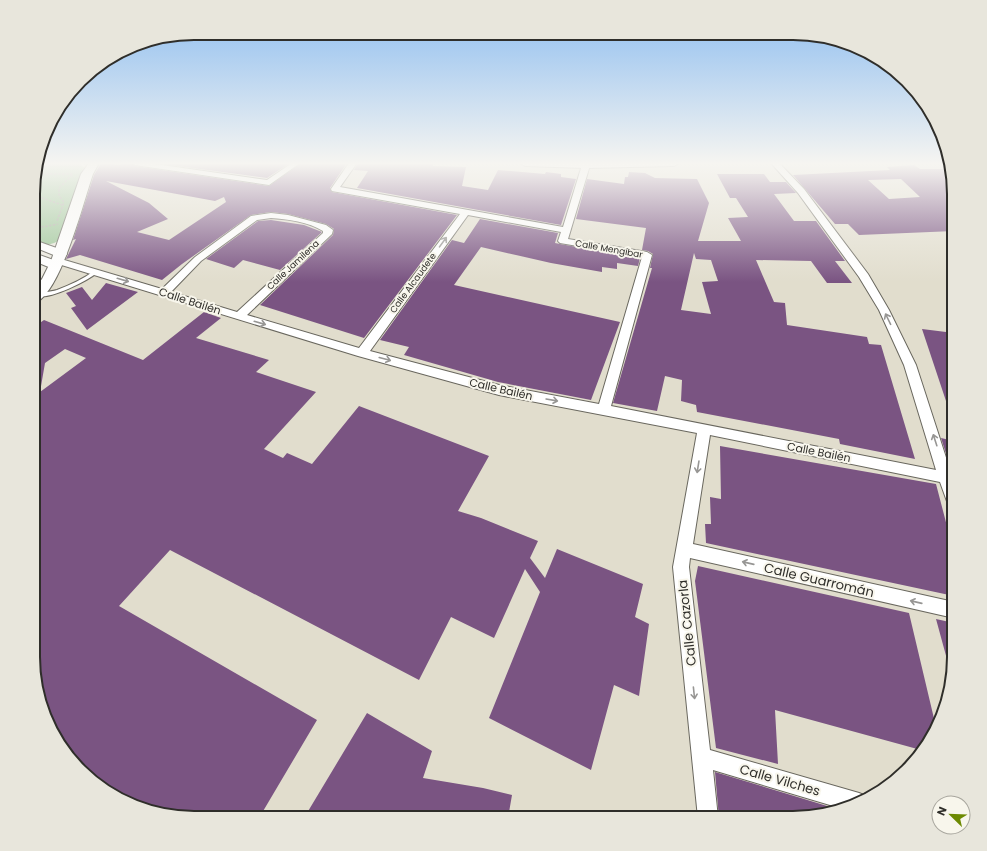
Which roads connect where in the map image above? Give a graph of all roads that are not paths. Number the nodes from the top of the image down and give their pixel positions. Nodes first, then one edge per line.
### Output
1 (77, 203) edge
2 (409, 203) edge
3 (575, 203) edge
4 (810, 203) edge
5 (465, 213) junction
6 (567, 230) junction
7 (40, 247) edge
8 (40, 258) edge
9 (58, 260) junction
10 (96, 272) junction
11 (40, 290) edge
12 (165, 292) junction
13 (40, 295) edge
14 (239, 316) junction
15 (362, 353) junction
16 (604, 409) junction
17 (704, 429) junction
18 (947, 470) edge
19 (947, 477) edge
20 (684, 549) junction
21 (947, 608) edge
22 (701, 757) junction
23 (849, 800) edge
24 (707, 811) edge

1 - 9 main road
2 - 5 street
3 - 6 street, Calle Mengíbar
18 -> 4 street
5 - 6 street
15 -> 5 street, Calle Alcaudete
6 - 16 street, Calle Mengíbar
7 - 9 street
8 - 9 street
9 - 10 street, Calle Bailén
9 - 11 main road
10 -> 12 street, Calle Bailén
10 - 13 lane
12 - 14 street, Calle Bailén
12 - 14 street, Calle Jamilena
14 -> 15 street, Calle Bailén
15 -> 16 street, Calle Bailén
16 - 17 street, Calle Bailén
17 - 19 street, Calle Bailén
17 -> 20 street, Calle Cazorla
21 -> 20 street, Calle Guarromán
20 -> 22 street, Calle Cazorla
22 - 23 street, Calle Vilches
22 - 24 street, Calle Cazorla

